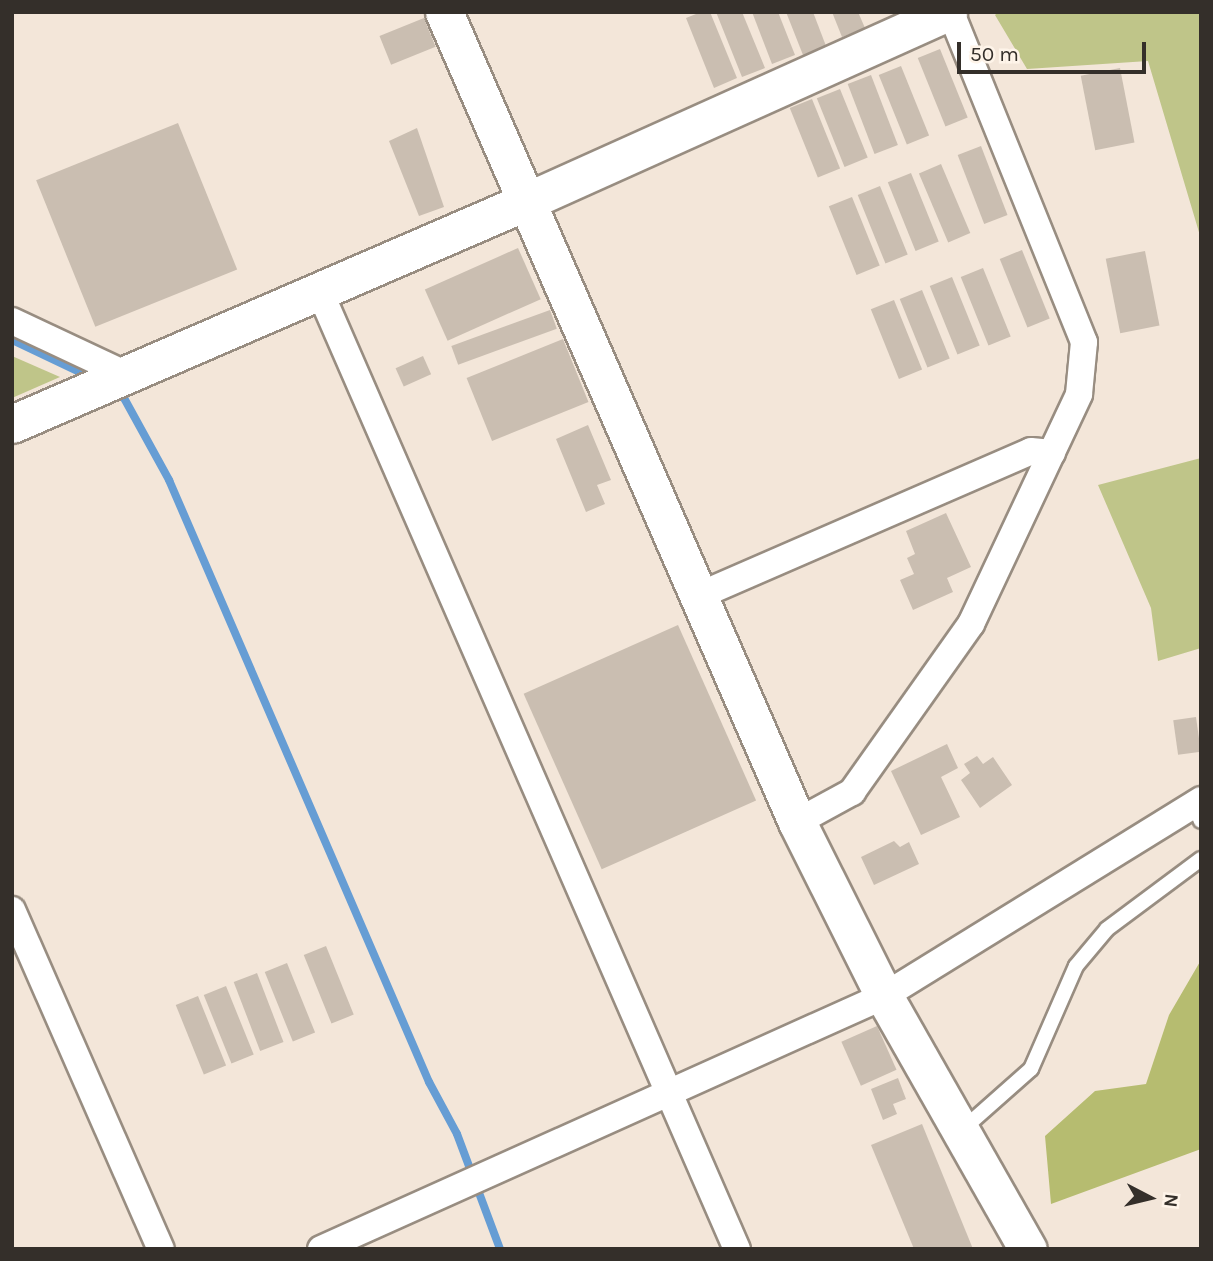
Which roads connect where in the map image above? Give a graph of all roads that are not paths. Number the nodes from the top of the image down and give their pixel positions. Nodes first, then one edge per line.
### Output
1 (444, 12) edge
2 (950, 12) edge
3 (525, 202) junction
4 (320, 292) junction
5 (12, 321) edge
6 (127, 375) junction
7 (12, 424) edge
8 (1052, 453) junction
9 (698, 596) junction
10 (1198, 808) edge
11 (797, 822) junction
12 (1201, 859) edge
13 (12, 911) edge
14 (884, 996) junction
15 (670, 1095) junction
16 (961, 1131) junction
17 (160, 1249) edge
18 (321, 1249) edge
19 (737, 1249) edge
20 (1028, 1249) edge

1 - 3 street
2 - 3 street
2 - 8 street
3 - 4 street
3 - 9 street
4 - 6 street
4 - 15 street
5 - 6 street
6 - 7 street
8 - 9 street
8 - 11 street
9 - 11 street
10 - 14 street
11 - 14 street
12 - 16 lane
13 - 17 street
14 - 15 street
14 - 16 street
15 - 18 street
15 - 19 street
16 - 20 street

